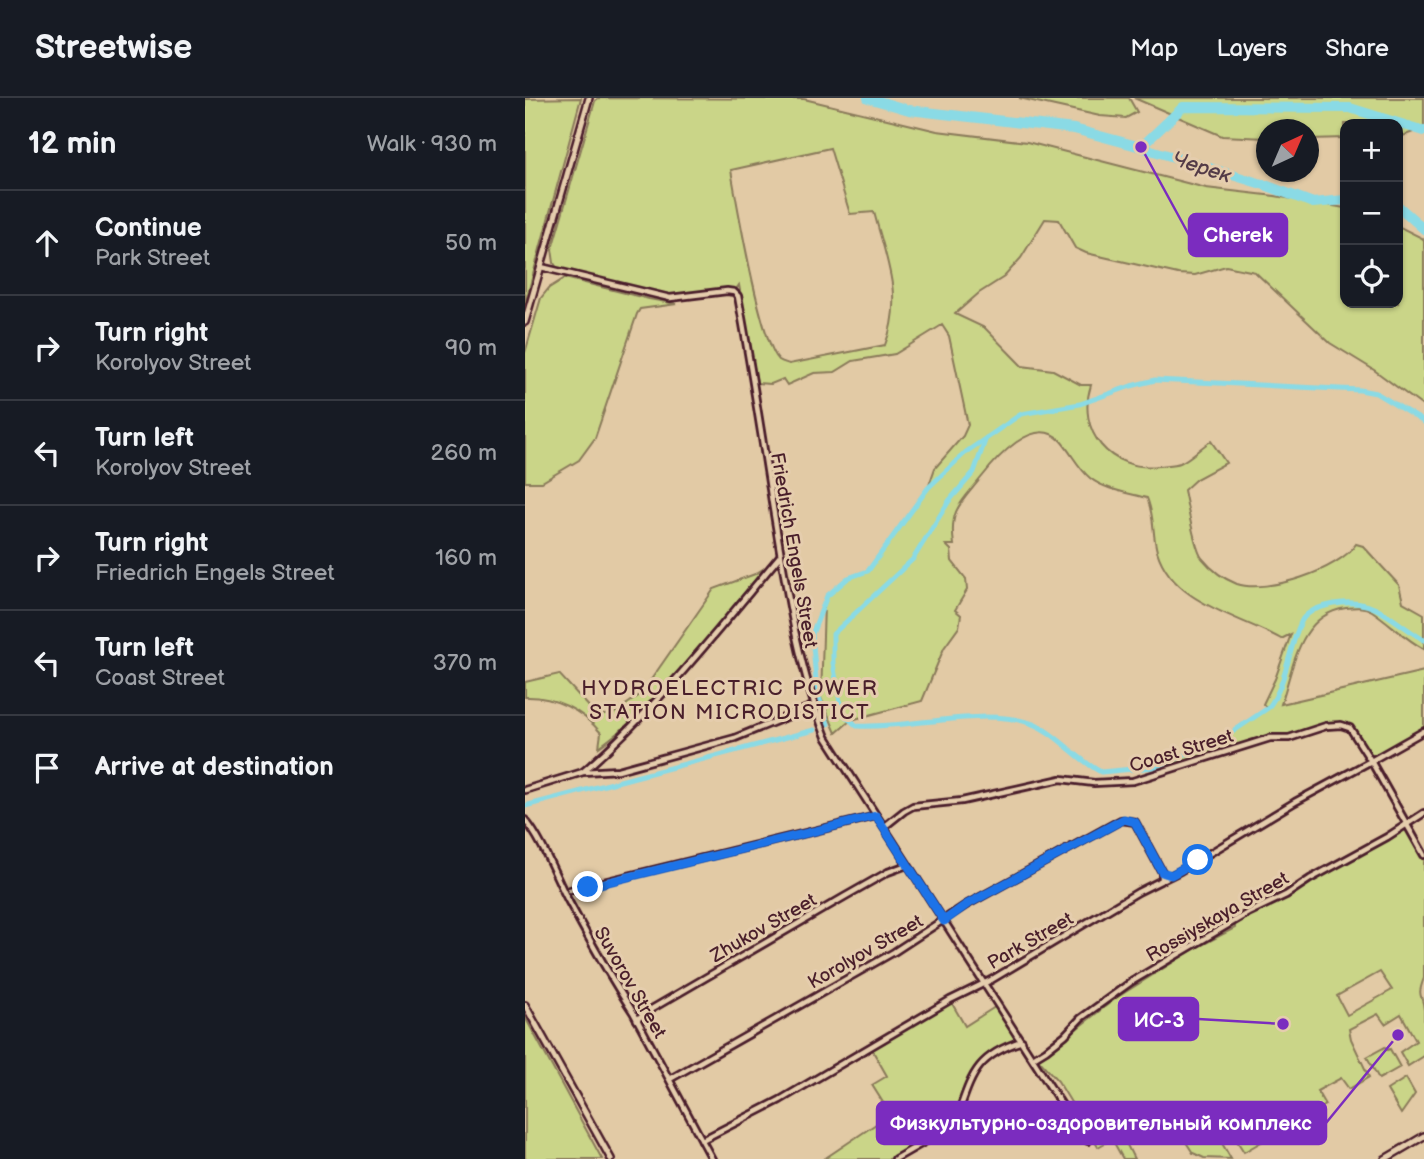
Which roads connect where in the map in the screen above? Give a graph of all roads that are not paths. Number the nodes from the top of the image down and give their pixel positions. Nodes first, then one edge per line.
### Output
1 (589, 100) edge
2 (541, 267) junction
3 (525, 321) edge
4 (780, 556) junction
5 (813, 706) junction
6 (1424, 731) edge
7 (1371, 761) junction
8 (583, 772) junction
9 (525, 790) edge
10 (1424, 813) edge
11 (876, 816) junction
12 (525, 820) edge
13 (1406, 823) junction
14 (884, 827) junction
15 (1424, 855) edge
16 (907, 865) junction
17 (1162, 872) junction
18 (1171, 875) junction
19 (1162, 880) junction
20 (562, 886) junction
21 (571, 890) junction
22 (566, 895) junction
23 (944, 921) junction
24 (983, 982) junction
25 (525, 1004) edge
26 (637, 1020) junction
27 (1022, 1041) junction
28 (1033, 1058) junction
29 (670, 1079) junction
30 (1424, 1136) edge
31 (702, 1140) junction
32 (1088, 1141) dead end
33 (611, 1159) edge
34 (712, 1159) edge
35 (895, 1159) edge
36 (1385, 1159) edge

1 - 2 street
2 - 3 street
2 - 4 street, Friedrich Engels Street
4 - 5 street, Friedrich Engels Street
4 - 8 street
5 - 8 street
5 - 11 street, Friedrich Engels Street
6 - 7 street
7 - 13 street
7 - 14 street, Coast Street
7 - 18 street, Park Street
8 - 9 street
10 - 13 street, Rossiyskaya Street
11 - 14 street, Friedrich Engels Street
11 - 21 street
12 - 20 street, Suvorov Street
13 - 15 street
13 - 28 street, Rossiyskaya Street
14 - 16 street, Friedrich Engels Street
16 - 23 street, Friedrich Engels Street
16 - 26 street, Zhukov Street
17 - 18 street
17 - 19 street
17 - 23 street, Korolyov Street
18 - 19 street, Park Street
19 - 24 street, Park Street
20 - 21 street
20 - 22 street, Suvorov Street
21 - 22 street
22 - 26 street, Suvorov Street
23 - 24 street, Friedrich Engels Street
23 - 29 street, Korolyov Street
24 - 27 street, Friedrich Engels Street
24 - 31 street, Park Street
25 - 33 street
26 - 29 street, Suvorov Street
27 - 28 street, Friedrich Engels Street
27 - 35 street
28 - 32 street, Friedrich Engels Street
29 - 31 street, Suvorov Street
30 - 36 street
31 - 34 street, Suvorov Street

